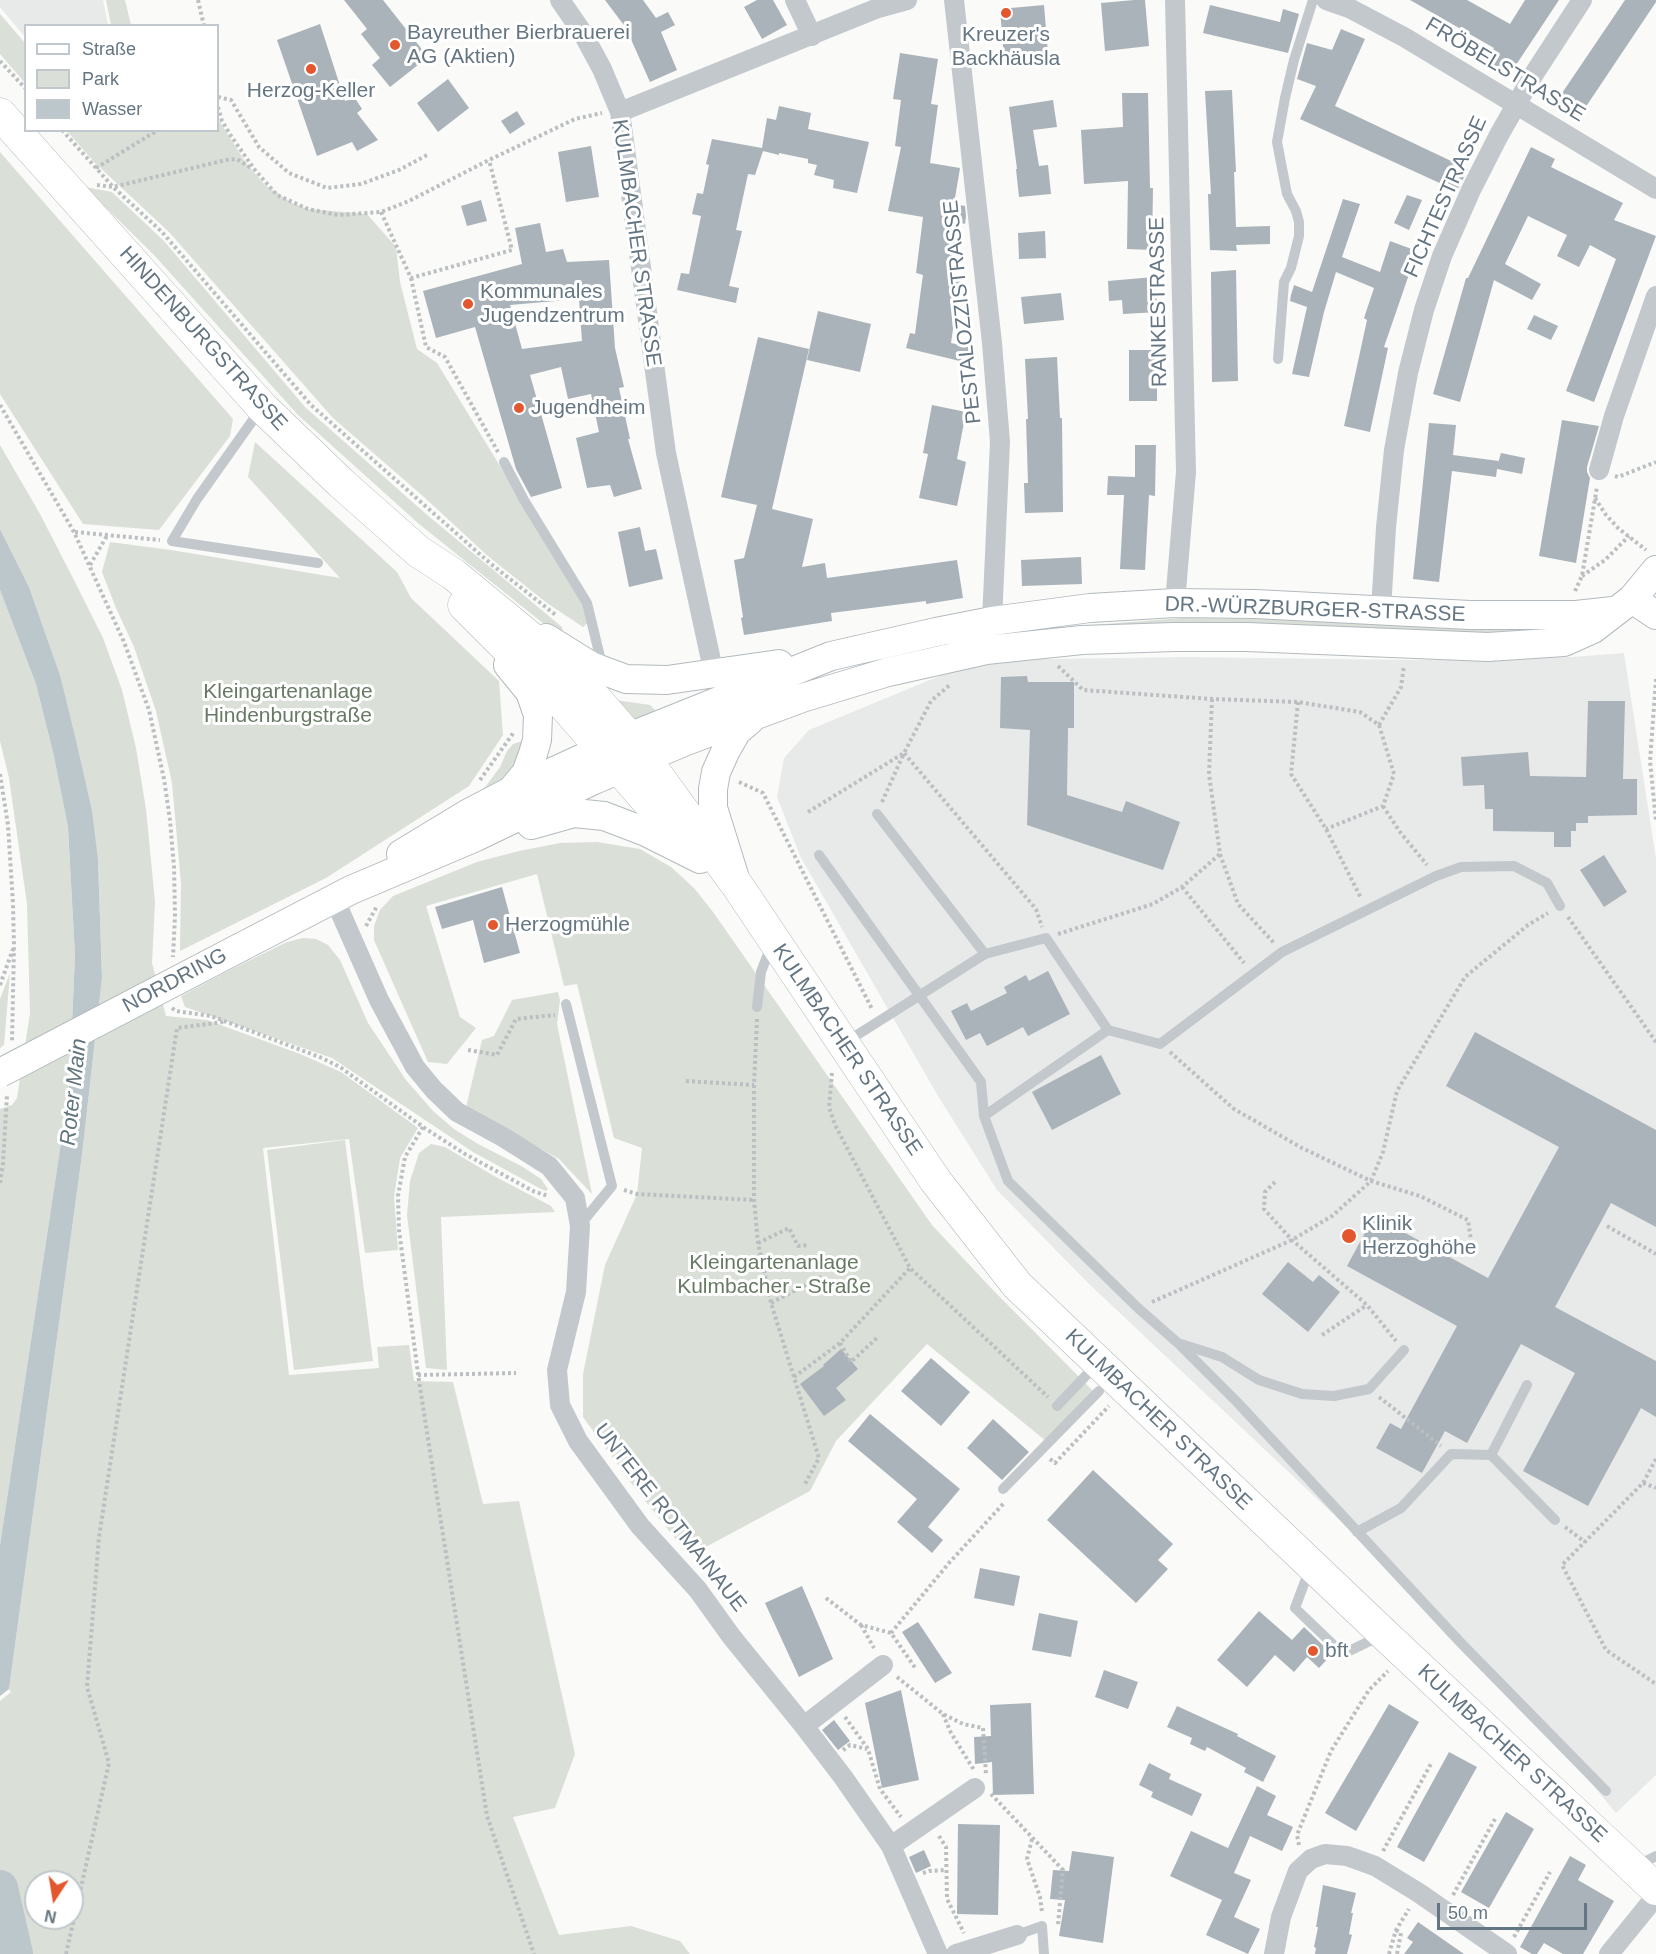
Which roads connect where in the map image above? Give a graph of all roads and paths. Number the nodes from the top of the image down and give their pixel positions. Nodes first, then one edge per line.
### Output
1 (198, 0) edge
2 (560, 0) edge
3 (795, 0) edge
4 (907, 0) edge
5 (954, 0) edge
6 (1174, 0) edge
7 (1313, 0) edge
8 (1326, 0) edge
9 (1582, 0) edge
10 (1351, 4) edge
11 (204, 24) edge
12 (812, 36) junction
13 (0, 61) edge
14 (24, 87) edge
15 (219, 97) edge
16 (1516, 104) junction
17 (219, 110) edge
18 (620, 112) junction
19 (0, 114) edge
20 (64, 132) edge
21 (155, 132) edge
22 (429, 154) dead end
23 (489, 160) junction
24 (96, 168) junction
25 (255, 170) junction
26 (113, 187) junction
27 (1656, 189) edge
28 (381, 212) junction
29 (411, 278) junction
30 (1656, 296) edge
31 (1278, 359) dead end
32 (0, 405) edge
33 (262, 407) junction
34 (504, 462) joint
35 (1656, 462) edge
36 (1599, 470) junction
37 (1595, 498) junction
38 (74, 532) junction
39 (108, 534) junction
40 (1629, 536) junction
41 (172, 541) junction
42 (1653, 562) edge
43 (318, 563) dead end
44 (90, 565) junction
45 (1175, 603) junction
46 (1625, 605) junction
47 (1381, 610) junction
48 (1656, 615) edge
49 (560, 618) dead end
50 (992, 621) junction
51 (496, 622) junction
52 (1407, 645) junction
53 (831, 656) junction
54 (1055, 663) dead end
55 (604, 672) junction
56 (714, 674) junction
57 (958, 678) dead end
58 (1656, 679) edge
59 (1212, 699) junction
60 (1298, 702) junction
61 (754, 716) junction
62 (1379, 725) junction
63 (624, 753) junction
64 (904, 753) junction
65 (717, 772) junction
66 (0, 774) edge
67 (511, 791) junction
68 (1383, 806) junction
69 (808, 812) dead end
70 (877, 814) joint
71 (1656, 821) edge
72 (1326, 828) junction
73 (476, 837) junction
74 (1220, 854) junction
75 (819, 855) dead end
76 (700, 859) junction
77 (1436, 876) junction
78 (737, 885) junction
79 (1182, 887) junction
80 (343, 894) junction
81 (381, 900) dead end
82 (1560, 906) junction
83 (1367, 910) junction
84 (1046, 938) junction
85 (773, 940) junction
86 (14, 945) junction
87 (355, 945) junction
88 (1282, 952) junction
89 (986, 954) junction
90 (1242, 961) dead end
91 (172, 966) dead end
92 (0, 985) edge
93 (920, 996) junction
94 (169, 1002) dead end
95 (757, 1007) joint
96 (567, 1009) joint
97 (879, 1021) junction
98 (227, 1022) junction
99 (1108, 1030) junction
100 (1656, 1042) edge
101 (843, 1044) junction
102 (1160, 1044) junction
103 (468, 1050) dead end
104 (6, 1072) edge
105 (831, 1080) dead end
106 (686, 1081) dead end
107 (754, 1084) junction
108 (984, 1116) junction
109 (423, 1127) junction
110 (1371, 1181) junction
111 (1275, 1182) dead end
112 (0, 1183) edge
113 (637, 1194) dead end
114 (575, 1198) junction
115 (754, 1200) junction
116 (580, 1226) junction
117 (1607, 1226) dead end
118 (1292, 1240) junction
119 (758, 1244) junction
120 (808, 1245) dead end
121 (1473, 1254) dead end
122 (1656, 1254) edge
123 (910, 1268) junction
124 (824, 1276) dead end
125 (771, 1303) junction
126 (1366, 1305) junction
127 (1138, 1308) junction
128 (1322, 1335) dead end
129 (879, 1336) dead end
130 (840, 1343) junction
131 (1179, 1344) junction
132 (1404, 1350) joint
133 (516, 1373) dead end
134 (418, 1375) junction
135 (794, 1377) junction
136 (1098, 1377) junction
137 (1527, 1385) dead end
138 (1369, 1389) junction
139 (1057, 1406) joint
140 (1451, 1454) junction
141 (1491, 1455) junction
142 (1656, 1459) edge
143 (1643, 1483) junction
144 (805, 1484) dead end
145 (1656, 1488) edge
146 (1003, 1489) dead end
147 (1555, 1520) joint
148 (1357, 1532) junction
149 (1585, 1542) junction
150 (949, 1563) dead end
151 (1311, 1565) junction
152 (826, 1598) dead end
153 (891, 1633) junction
154 (1384, 1634) junction
155 (883, 1665) dead end
156 (1391, 1667) dead end
157 (916, 1669) dead end
158 (1656, 1684) edge
159 (835, 1702) junction
160 (943, 1714) dead end
161 (804, 1726) junction
162 (1432, 1762) dead end
163 (975, 1788) joint
164 (1606, 1791) dead end
165 (1495, 1819) dead end
166 (928, 1821) junction
167 (911, 1832) junction
168 (1032, 1838) dead end
169 (891, 1846) junction
170 (1645, 1862) edge
171 (1304, 1866) junction
172 (1375, 1866) junction
173 (1550, 1872) dead end
174 (1656, 1889) edge
175 (1656, 1896) edge
176 (1411, 1906) dead end
177 (1444, 1911) junction
178 (1058, 1924) dead end
179 (1042, 1926) junction
180 (1396, 1930) junction
181 (1017, 1935) joint
182 (965, 1951) edge
183 (66, 1954) edge
184 (534, 1954) edge
185 (938, 1954) edge
186 (1044, 1954) edge
187 (1274, 1954) edge
188 (1389, 1954) edge
189 (1397, 1954) edge
190 (1506, 1954) edge
191 (1609, 1954) edge

1 - 11 path
2 - 18 street, KULMBACHER STRASSE
3 - 12 street
4 - 12 street
5 - 50 street, PESTALOZZISTRASSE
6 - 45 street, RANKESTRASSE
7 - 31 lane
8 - 10 street, FRÖBELSTRASSE
9 - 16 street, FICHTESTRASSE
10 - 16 street, FRÖBELSTRASSE
12 - 18 street
13 - 14 path
15 - 22 path
16 - 27 street, FRÖBELSTRASSE
16 - 47 street, FICHTESTRASSE
17 - 25 path
18 - 23 path
18 - 56 street, KULMBACHER STRASSE
19 - 33 main road, HINDENBURGSTRASSE
20 - 24 path
21 - 24 path
23 - 28 path
23 - 29 path
24 - 26 path
25 - 26 path
25 - 28 path
26 - 49 path
28 - 29 path
29 - 34 path
30 - 36 street
32 - 38 path
33 - 41 lane
33 - 51 main road, HINDENBURGSTRASSE
34 - 55 lane
35 - 36 path
36 - 37 path
37 - 40 path
37 - 40 path
38 - 39 path
38 - 44 path
39 - 41 path
39 - 44 path
40 - 42 path
41 - 43 lane
42 - 46 main road
44 - 91 path
45 - 47 main road, DR.-WÜRZBURGER-STRASSE
45 - 50 main road, DR.-WÜRZBURGER-STRASSE
46 - 47 main road, DR.-WÜRZBURGER-STRASSE
46 - 48 main road
46 - 52 main road, DR.-WÜRZBURGER-STRASSE
50 - 53 main road, DR.-WÜRZBURGER-STRASSE
51 - 55 main road
51 - 63 main road, HINDENBURGSTRASSE
51 - 67 main road
52 - 61 main road, DR.-WÜRZBURGER-STRASSE
52 - 62 path
53 - 56 main road
53 - 63 main road, DR.-WÜRZBURGER-STRASSE
54 - 59 path
55 - 56 main road
57 - 64 path
58 - 71 path
59 - 60 path
59 - 74 path
60 - 62 path
60 - 72 path
61 - 63 main road, DR.-WÜRZBURGER-STRASSE
61 - 65 main road
62 - 68 path
63 - 67 main road, NORDRING
63 - 73 main road, NORDRING
63 - 76 main road, KULMBACHER STRASSE
63 - 78 main road, KULMBACHER STRASSE
64 - 69 path
64 - 70 path
64 - 84 path
65 - 78 main road
65 - 97 path
66 - 86 path
67 - 80 main road, NORDRING
68 - 72 path
68 - 77 path
70 - 89 lane
72 - 83 path
73 - 76 main road
73 - 80 main road, NORDRING
74 - 79 path
74 - 88 path
75 - 93 lane
76 - 78 main road, KULMBACHER STRASSE
77 - 82 lane
77 - 83 lane
78 - 85 main road, KULMBACHER STRASSE
79 - 84 path
79 - 90 path
80 - 87 street, UNTERE ROTMAINAUE
80 - 104 main road, NORDRING, bridge
81 - 87 path
82 - 100 path
82 - 110 path
83 - 88 lane
84 - 89 lane
84 - 99 lane
85 - 95 lane
85 - 101 main road, KULMBACHER STRASSE
86 - 92 path
86 - 104 path
87 - 114 street, UNTERE ROTMAINAUE
88 - 102 lane
89 - 93 lane
93 - 97 lane
93 - 108 lane
94 - 98 path
95 - 107 path
96 - 103 path
96 - 116 lane
97 - 101 lane
98 - 109 path
98 - 183 path
99 - 102 lane
99 - 108 lane
101 - 136 main road, KULMBACHER STRASSE
102 - 110 path
104 - 112 path
105 - 123 path
106 - 107 path
107 - 115 path
108 - 127 lane
109 - 114 path
109 - 134 path
110 - 118 path
110 - 121 path
111 - 118 path
113 - 115 path
114 - 116 street, UNTERE ROTMAINAUE
115 - 119 path
116 - 161 street, UNTERE ROTMAINAUE
117 - 122 path
118 - 126 path
118 - 127 path
119 - 120 path
119 - 125 path
123 - 130 path
123 - 139 path
124 - 125 path
125 - 135 path
126 - 128 path
126 - 132 path
127 - 131 lane
129 - 130 path
130 - 135 path
131 - 138 lane
131 - 148 lane
132 - 138 lane
133 - 134 path
134 - 184 path
135 - 144 path
136 - 139 lane
136 - 146 lane
136 - 151 main road, KULMBACHER STRASSE
137 - 141 lane
138 - 140 path
140 - 141 lane
140 - 148 lane
141 - 147 lane
142 - 143 path
143 - 145 path
143 - 149 path
147 - 149 path
148 - 164 lane
149 - 158 path
150 - 153 path
151 - 154 main road, KULMBACHER STRASSE
151 - 154 lane
152 - 153 path
153 - 157 path
154 - 170 main road, KULMBACHER STRASSE
155 - 159 street
156 - 171 path
159 - 161 street
159 - 167 path
160 - 163 path
161 - 169 street, UNTERE ROTMAINAUE
162 - 172 path
163 - 166 street
165 - 177 path
166 - 167 street
166 - 182 path
167 - 169 street
168 - 179 path
169 - 185 street, UNTERE ROTMAINAUE
170 - 174 main road, KULMBACHER STRASSE
171 - 172 street
171 - 187 street
172 - 177 street
173 - 190 path
175 - 191 street
176 - 180 path
177 - 190 street
178 - 179 path
179 - 181 lane
179 - 186 lane
180 - 188 path
180 - 189 path
181 - 182 street

